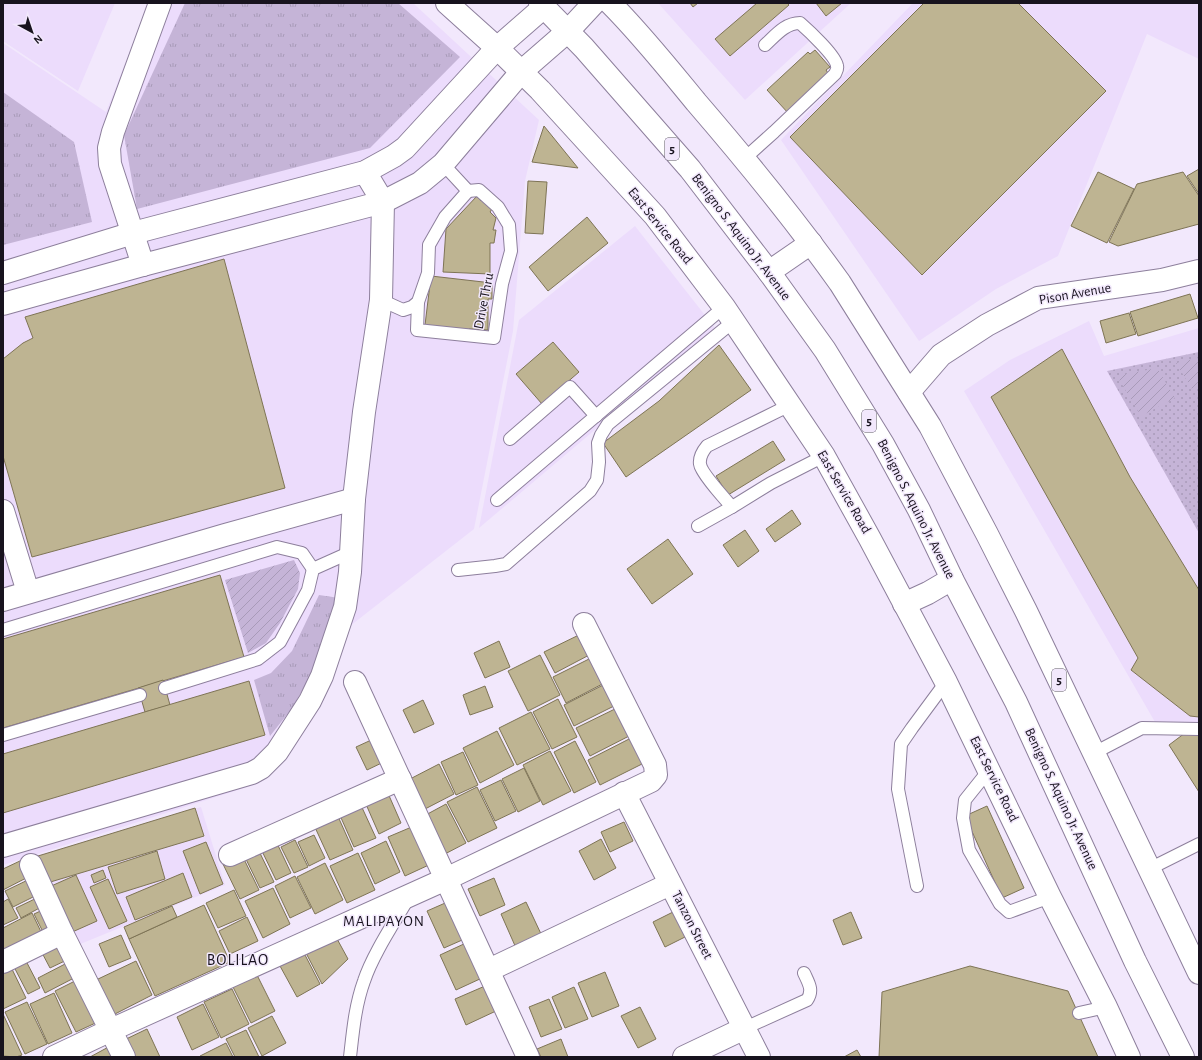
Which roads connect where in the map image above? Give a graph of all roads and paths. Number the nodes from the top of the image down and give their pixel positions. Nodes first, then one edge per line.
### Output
1 (160, 3) edge
2 (447, 3) edge
3 (594, 3) edge
4 (610, 3) edge
5 (543, 4) edge
6 (568, 31) junction
7 (764, 45) dead end
8 (497, 48) junction
9 (522, 71) junction
10 (744, 159) junction
11 (443, 164) junction
12 (365, 172) junction
13 (468, 191) junction
14 (383, 202) junction
15 (133, 233) junction
16 (810, 242) junction
17 (144, 265) junction
18 (1199, 271) edge
19 (769, 272) junction
20 (3, 273) edge
21 (381, 300) junction
22 (418, 302) junction
23 (3, 304) edge
24 (729, 314) junction
25 (909, 392) junction
26 (790, 405) junction
27 (596, 416) junction
28 (510, 439) dead end
29 (824, 456) junction
30 (354, 499) junction
31 (497, 500) dead end
32 (732, 507) junction
33 (3, 511) edge
34 (698, 526) dead end
35 (351, 552) junction
36 (314, 569) junction
37 (458, 570) dead end
38 (952, 579) junction
39 (28, 592) junction
40 (3, 600) edge
41 (904, 604) junction
42 (584, 624) dead end
43 (3, 630) edge
44 (355, 682) dead end
45 (946, 682) junction
46 (165, 688) dead end
47 (140, 695) dead end
48 (1199, 728) edge
49 (3, 735) edge
50 (1094, 753) junction
51 (989, 770) junction
52 (400, 779) junction
53 (624, 793) junction
54 (1199, 844) edge
55 (3, 846) edge
56 (230, 855) dead end
57 (31, 865) dead end
58 (1149, 869) junction
59 (446, 879) junction
60 (670, 884) junction
61 (917, 886) dead end
62 (411, 895) junction
63 (1050, 897) junction
64 (62, 933) junction
65 (4, 958) edge
66 (489, 970) junction
67 (804, 972) dead end
68 (1199, 973) edge
69 (1106, 1008) junction
70 (1079, 1012) dead end
71 (745, 1028) junction
72 (111, 1030) junction
73 (54, 1057) edge
74 (124, 1057) edge
75 (350, 1057) edge
76 (528, 1057) edge
77 (684, 1057) edge
78 (759, 1057) edge
79 (1129, 1057) edge
80 (1183, 1057) edge

1 - 15 main road
2 - 8 main road, East Service Road
3 - 6 main road
4 - 10 main road, 5
5 - 6 main road, Benigno S. Aquino Jr. Avenue / 5
5 - 8 main road
6 - 9 main road
6 - 19 main road, Benigno S. Aquino Jr. Avenue / 5
7 - 10 lane
8 - 9 main road, East Service Road
8 - 12 main road
9 - 11 main road
9 - 24 main road, East Service Road
10 - 16 main road, 5
11 - 13 lane
11 - 14 main road
12 - 14 main road
12 - 15 main road
13 - 22 lane
13 - 22 lane, Drive Thru
14 - 17 main road
14 - 21 main road
15 - 17 main road
15 - 20 main road
16 - 19 main road
16 - 25 main road, 5
17 - 23 main road
18 - 25 main road, Pison Avenue
19 - 38 main road, Benigno S. Aquino Jr. Avenue / 5
21 - 22 lane
21 - 30 main road
24 - 26 main road, East Service Road
24 - 27 lane
24 - 37 lane
25 - 50 main road, 5
26 - 29 main road, East Service Road
26 - 32 lane
27 - 28 lane
27 - 31 lane
29 - 32 lane
29 - 41 main road, East Service Road
30 - 35 main road
30 - 39 main road
32 - 34 lane
33 - 39 main road
35 - 36 lane
35 - 55 main road
36 - 43 lane
36 - 46 lane
38 - 41 main road
38 - 80 main road, Benigno S. Aquino Jr. Avenue / 5
39 - 40 main road
41 - 45 main road, East Service Road
42 - 53 main road
44 - 52 main road
45 - 51 main road, East Service Road
45 - 61 lane
47 - 49 lane
48 - 50 lane
50 - 58 main road, 5
51 - 63 main road, East Service Road
51 - 63 lane
52 - 56 main road
52 - 59 main road
53 - 59 main road
53 - 60 main road, Tanzon Street
54 - 58 lane
57 - 64 main road
58 - 68 main road, 5
59 - 62 main road
59 - 66 main road
60 - 66 main road
60 - 71 main road, Tanzon Street
62 - 72 main road
62 - 75 lane
63 - 69 main road, East Service Road
64 - 65 main road
64 - 72 main road
66 - 76 main road
67 - 71 lane
69 - 70 lane
69 - 79 main road, East Service Road
71 - 77 main road
71 - 78 main road, Tanzon Street
72 - 73 main road
72 - 74 main road

